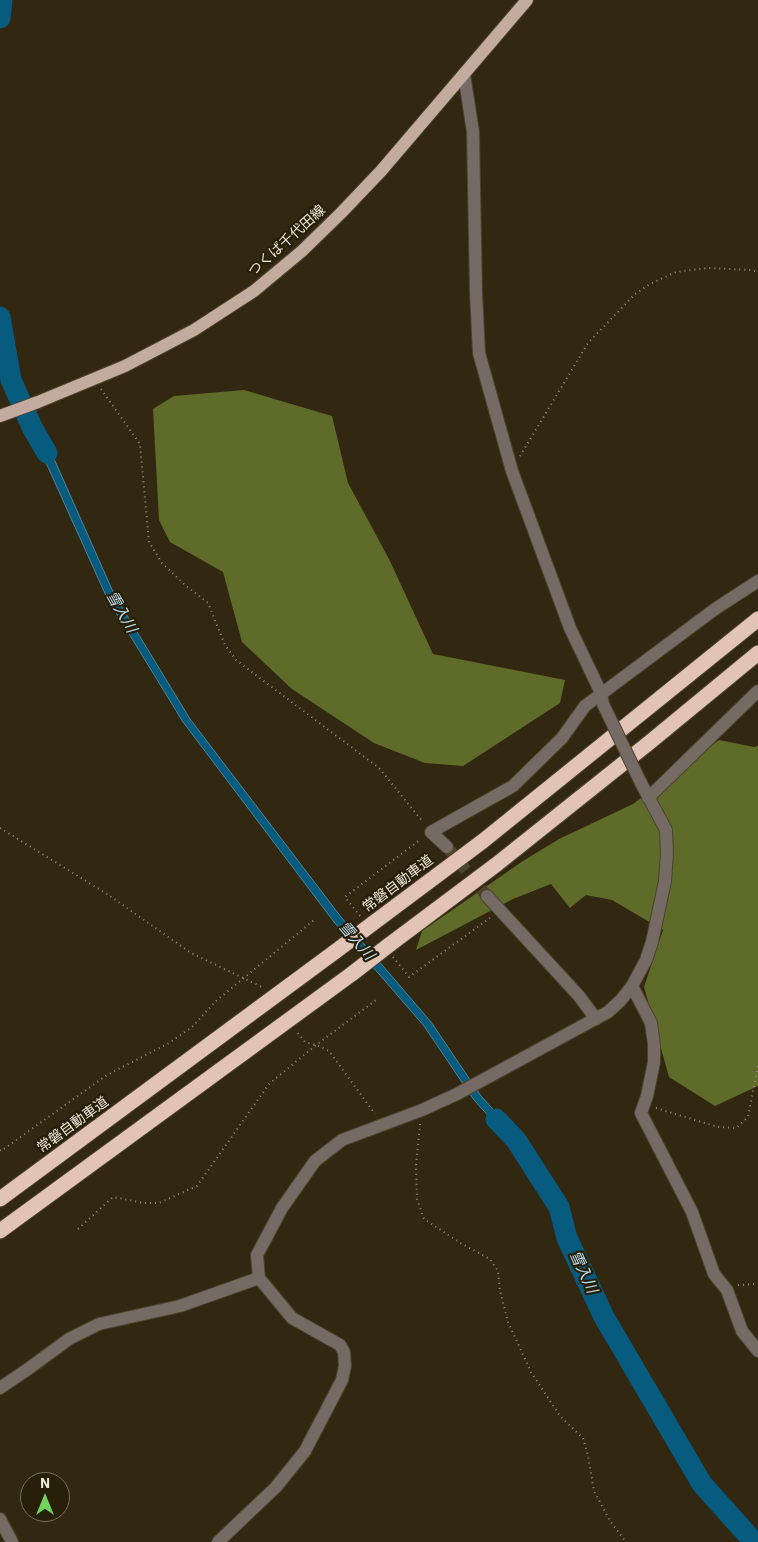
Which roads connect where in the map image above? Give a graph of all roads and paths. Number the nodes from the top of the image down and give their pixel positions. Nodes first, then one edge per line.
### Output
1 (528, 0) edge
2 (464, 74) junction
3 (758, 272) edge
4 (93, 379) junction
5 (4, 414) edge
6 (512, 471) junction
7 (758, 581) edge
8 (758, 619) edge
9 (758, 653) edge
10 (758, 691) edge
11 (602, 699) junction
12 (648, 798) junction
13 (0, 828) edge
14 (431, 832) junction
15 (447, 847) tunnel mouth
16 (486, 896) tunnel mouth
17 (314, 920) dead end
18 (244, 978) junction
19 (632, 986) junction
20 (262, 987) dead end
21 (376, 1000) dead end
22 (596, 1018) junction
23 (298, 1033) dead end
24 (316, 1045) junction
25 (758, 1066) edge
26 (644, 1104) junction
27 (422, 1110) junction
28 (382, 1125) junction
29 (0, 1150) edge
30 (0, 1198) edge
31 (78, 1229) dead end
32 (0, 1231) edge
33 (258, 1278) junction
34 (758, 1283) edge
35 (727, 1290) junction
36 (758, 1351) edge
37 (0, 1388) edge
38 (0, 1519) edge
39 (12, 1542) edge
40 (218, 1542) edge
41 (626, 1542) edge

1 - 2 main road, つくば千代田線
2 - 4 main road, つくば千代田線
2 - 6 street
3 - 6 path
4 - 5 main road, つくば千代田線
4 - 14 path
6 - 11 street
7 - 11 street
8 - 30 highway, 常磐自動車道, bridge
9 - 32 highway, bridge
10 - 12 street
11 - 12 street, bridge
11 - 14 street
12 - 19 street
13 - 18 path
14 - 15 street
16 - 22 street
17 - 18 path
18 - 20 path
18 - 29 path
19 - 22 street
19 - 26 street
21 - 24 path
22 - 27 street
23 - 24 path
24 - 28 path
24 - 31 path
25 - 26 path
26 - 35 street
27 - 28 street
27 - 41 path
28 - 33 street
33 - 37 street
33 - 40 street
34 - 35 path
35 - 36 street
38 - 39 street

